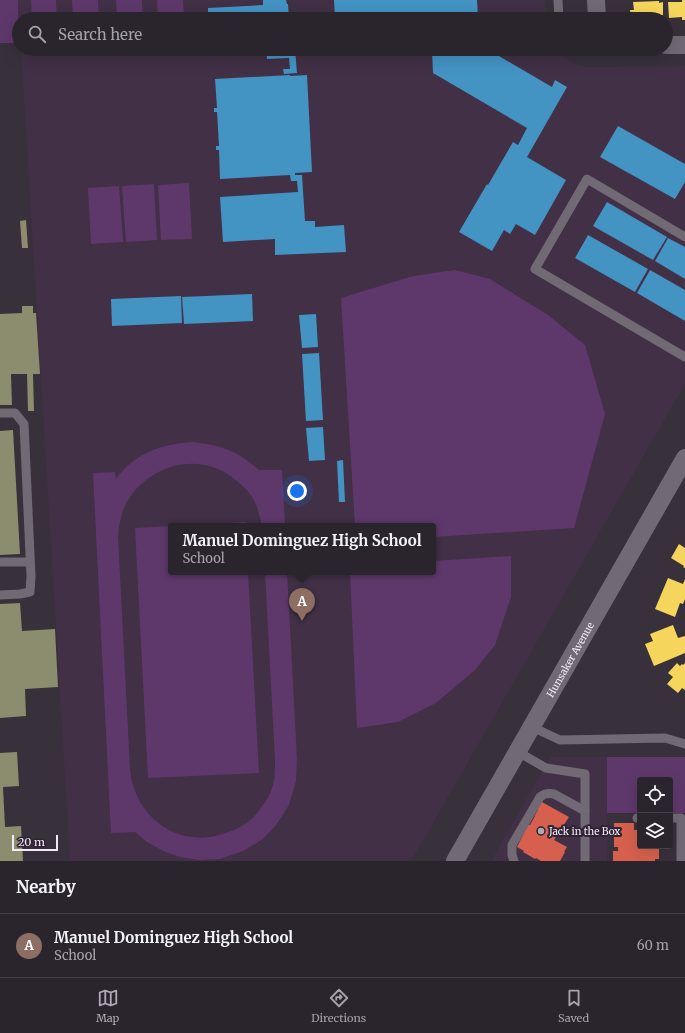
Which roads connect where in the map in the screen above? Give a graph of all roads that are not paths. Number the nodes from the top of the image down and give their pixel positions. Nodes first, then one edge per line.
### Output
1 (558, 0) edge
2 (596, 0) edge
3 (559, 12) edge
4 (597, 12) edge
5 (673, 45) edge
6 (685, 45) edge
7 (685, 237) edge
8 (685, 356) edge
9 (0, 413) edge
10 (685, 458) edge
11 (0, 562) edge
12 (30, 562) junction
13 (0, 595) edge
14 (532, 727) junction
15 (685, 744) edge
16 (518, 752) junction
17 (585, 811) junction
18 (673, 818) edge
19 (455, 861) edge
20 (514, 861) edge
21 (585, 861) edge
22 (681, 861) edge

1 - 3 lane
2 - 4 street
5 - 6 street
7 - 8 lane
9 - 12 lane
10 - 14 street, Hunsaker Avenue
11 - 12 lane
12 - 13 lane
14 - 15 lane
14 - 16 street, Hunsaker Avenue
16 - 17 lane
16 - 19 street, Hunsaker Avenue
17 - 20 lane
17 - 21 lane
18 - 22 lane

